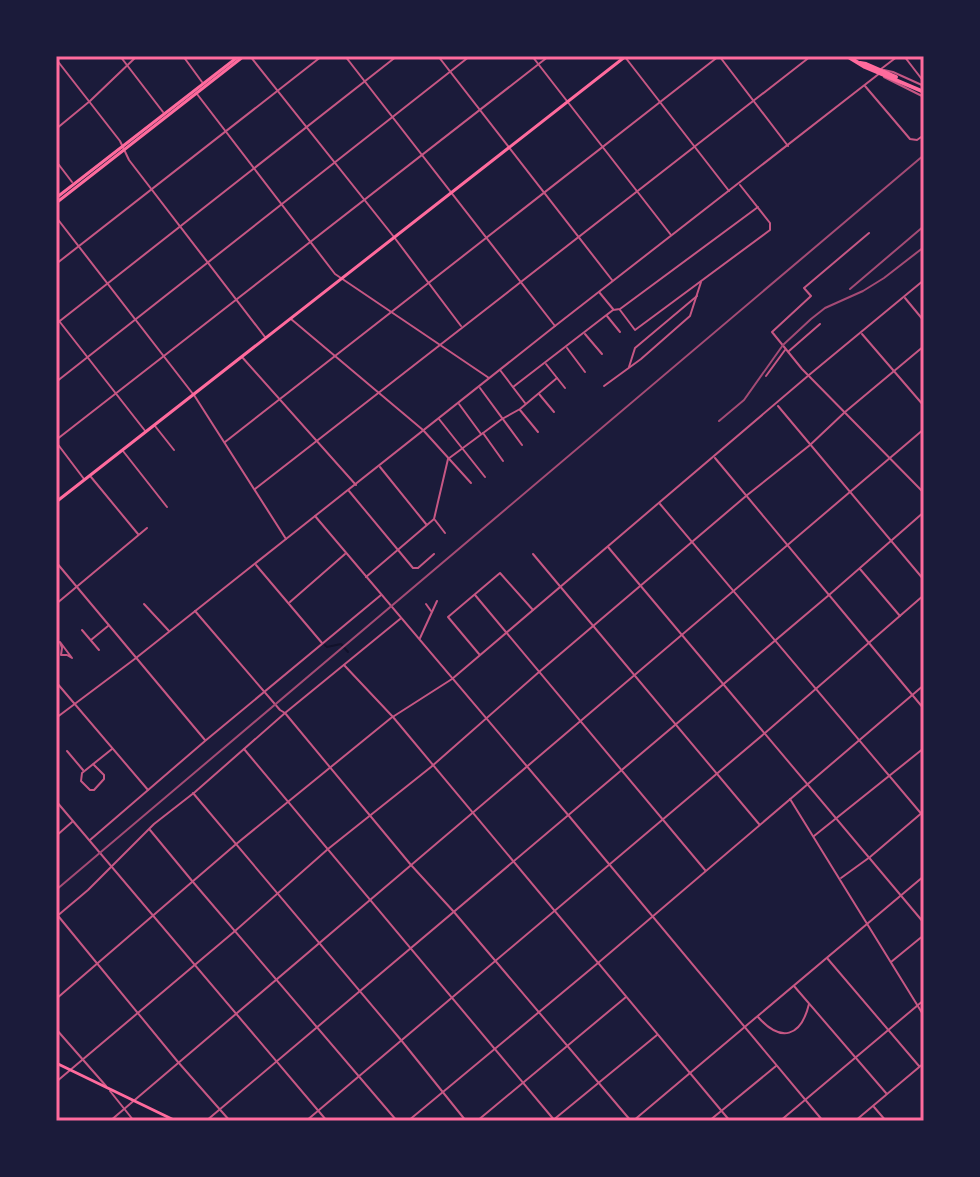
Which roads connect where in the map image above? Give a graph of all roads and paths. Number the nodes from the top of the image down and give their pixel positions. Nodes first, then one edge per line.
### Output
1 (120, 56) edge
2 (137, 56) edge
3 (183, 56) edge
4 (241, 56) edge
5 (250, 56) edge
6 (322, 56) edge
7 (345, 56) edge
8 (397, 56) edge
9 (438, 56) edge
10 (470, 56) edge
11 (532, 56) edge
12 (549, 56) edge
13 (625, 56) edge
14 (719, 56) edge
15 (811, 56) edge
16 (847, 56) edge
17 (898, 56) edge
18 (904, 56) edge
19 (56, 57) edge
20 (126, 64) junction
21 (539, 64) junction
22 (451, 71) junction
23 (880, 71) junction
24 (365, 82) junction
25 (204, 84) junction
26 (864, 85) junction
27 (924, 89) edge
28 (278, 90) junction
29 (195, 91) junction
30 (90, 101) junction
31 (567, 101) junction
32 (660, 101) junction
33 (753, 101) junction
34 (480, 110) junction
35 (165, 115) junction
36 (393, 117) junction
37 (307, 127) junction
38 (56, 129) edge
39 (225, 132) junction
40 (924, 135) edge
41 (602, 146) junction
42 (694, 146) junction
43 (788, 146) junction
44 (509, 147) junction
45 (123, 148) junction
46 (422, 155) junction
47 (56, 161) edge
48 (335, 162) junction
49 (253, 168) junction
50 (739, 184) junction
51 (75, 186) junction
52 (151, 190) junction
53 (637, 191) junction
54 (729, 191) junction
55 (451, 192) junction
56 (544, 192) junction
57 (365, 200) junction
58 (56, 201) edge
59 (282, 204) junction
60 (758, 207) junction
61 (56, 217) edge
62 (179, 226) junction
63 (869, 233) dead end
64 (578, 236) junction
65 (672, 236) junction
66 (394, 237) junction
67 (486, 237) junction
68 (310, 242) junction
69 (79, 246) junction
70 (208, 263) junction
71 (56, 264) edge
72 (340, 279) junction
73 (701, 280) junction
74 (924, 280) edge
75 (521, 281) junction
76 (613, 281) junction
77 (107, 283) junction
78 (427, 283) junction
79 (599, 292) junction
80 (698, 295) junction
81 (904, 297) junction
82 (236, 300) junction
83 (620, 309) junction
84 (613, 310) junction
85 (390, 312) junction
86 (607, 315) junction
87 (56, 317) edge
88 (290, 318) junction
89 (136, 320) junction
90 (924, 321) edge
91 (58, 322) edge
92 (820, 324) dead end
93 (555, 326) junction
94 (462, 328) junction
95 (620, 332) dead end
96 (585, 333) junction
97 (861, 333) junction
98 (265, 337) junction
99 (439, 345) junction
100 (924, 346) edge
101 (566, 347) junction
102 (787, 350) junction
103 (602, 354) dead end
104 (164, 356) junction
105 (241, 356) junction
106 (335, 356) junction
107 (87, 357) junction
108 (545, 363) junction
109 (629, 367) junction
110 (500, 369) junction
111 (894, 371) junction
112 (585, 372) dead end
113 (809, 375) junction
114 (766, 376) dead end
115 (489, 378) junction
116 (557, 378) junction
117 (56, 382) edge
118 (478, 386) junction
119 (604, 386) dead end
120 (513, 387) junction
121 (565, 388) dead end
122 (379, 392) junction
123 (115, 393) junction
124 (538, 393) junction
125 (194, 394) junction
126 (279, 399) junction
127 (458, 403) junction
128 (526, 404) junction
129 (777, 404) junction
130 (924, 406) edge
131 (520, 409) junction
132 (554, 412) dead end
133 (845, 412) junction
134 (438, 418) junction
135 (502, 419) junction
136 (154, 425) junction
137 (924, 429) edge
138 (423, 430) junction
139 (146, 432) junction
140 (538, 432) dead end
141 (482, 434) junction
142 (56, 441) edge
143 (317, 441) junction
144 (224, 443) junction
145 (522, 445) dead end
146 (810, 445) junction
147 (462, 448) junction
148 (123, 450) junction
149 (174, 450) dead end
150 (714, 457) junction
151 (891, 457) junction
152 (448, 459) junction
153 (503, 461) dead end
154 (379, 466) junction
155 (89, 476) junction
156 (485, 477) dead end
157 (85, 480) junction
158 (471, 483) dead end
159 (356, 485) junction
160 (254, 490) junction
161 (349, 491) junction
162 (850, 492) junction
163 (924, 493) edge
164 (746, 496) junction
165 (56, 502) edge
166 (660, 503) junction
167 (167, 507) dead end
168 (924, 512) edge
169 (315, 516) junction
170 (434, 519) junction
171 (428, 526) junction
172 (147, 528) dead end
173 (445, 533) dead end
174 (139, 535) junction
175 (286, 539) junction
176 (692, 541) junction
177 (890, 541) junction
178 (788, 546) junction
179 (608, 547) junction
180 (398, 550) junction
181 (346, 553) junction
182 (434, 554) dead end
183 (533, 554) dead end
184 (56, 562) edge
185 (255, 564) junction
186 (859, 568) junction
187 (366, 577) junction
188 (924, 580) edge
189 (640, 585) junction
190 (77, 587) junction
191 (561, 587) junction
192 (734, 591) junction
193 (381, 595) junction
194 (475, 595) junction
195 (829, 595) junction
196 (924, 595) edge
197 (437, 601) dead end
198 (289, 603) junction
199 (56, 604) edge
200 (144, 604) dead end
201 (426, 604) dead end
202 (533, 610) junction
203 (195, 611) junction
204 (432, 612) junction
205 (900, 616) junction
206 (401, 618) junction
207 (108, 625) junction
208 (593, 626) junction
209 (82, 630) dead end
210 (170, 632) junction
211 (507, 633) junction
212 (683, 635) junction
213 (419, 639) junction
214 (91, 640) junction
215 (776, 641) junction
216 (869, 643) junction
217 (323, 644) junction
218 (99, 650) dead end
219 (61, 655) dead end
220 (480, 655) junction
221 (136, 658) junction
222 (56, 660) edge
223 (344, 665) junction
224 (539, 672) junction
225 (635, 676) junction
226 (452, 679) junction
227 (56, 682) edge
228 (724, 684) junction
229 (924, 685) edge
230 (817, 688) junction
231 (265, 692) junction
232 (912, 695) junction
233 (75, 703) junction
234 (924, 709) edge
235 (285, 713) junction
236 (393, 717) junction
237 (56, 718) edge
238 (486, 719) junction
239 (581, 722) junction
240 (676, 725) junction
241 (765, 733) junction
242 (860, 739) junction
243 (205, 741) junction
244 (112, 748) junction
245 (924, 748) edge
246 (244, 749) junction
247 (67, 751) dead end
248 (93, 764) junction
249 (433, 765) junction
250 (527, 767) junction
251 (331, 768) junction
252 (84, 771) junction
253 (622, 771) junction
254 (717, 773) junction
255 (890, 776) junction
256 (807, 783) junction
257 (149, 791) junction
258 (193, 793) junction
259 (790, 798) junction
260 (56, 801) edge
261 (288, 802) junction
262 (472, 813) junction
263 (923, 814) edge
264 (370, 816) junction
265 (569, 816) junction
266 (837, 818) junction
267 (662, 819) junction
268 (73, 821) junction
269 (760, 825) junction
270 (150, 829) junction
271 (56, 836) edge
272 (813, 837) junction
273 (90, 841) junction
274 (235, 845) junction
275 (328, 849) junction
276 (870, 857) junction
277 (514, 862) junction
278 (609, 864) junction
279 (411, 865) junction
280 (112, 867) junction
281 (706, 871) junction
282 (924, 876) edge
283 (840, 879) junction
284 (193, 882) junction
285 (277, 893) junction
286 (900, 896) junction
287 (370, 899) junction
288 (554, 910) junction
289 (454, 912) junction
290 (57, 916) edge
291 (653, 916) junction
292 (153, 917) junction
293 (868, 923) junction
294 (924, 923) edge
295 (235, 931) junction
296 (924, 935) edge
297 (319, 942) junction
298 (411, 948) junction
299 (827, 957) junction
300 (495, 961) junction
301 (891, 962) junction
302 (598, 963) junction
303 (97, 965) junction
304 (195, 965) junction
305 (276, 979) junction
306 (794, 986) junction
307 (360, 992) junction
308 (452, 996) junction
309 (626, 997) junction
310 (56, 999) edge
311 (924, 1000) edge
312 (809, 1004) junction
313 (918, 1006) junction
314 (538, 1012) junction
315 (137, 1013) junction
316 (236, 1013) junction
317 (757, 1016) junction
318 (924, 1016) edge
319 (745, 1027) junction
320 (317, 1028) junction
321 (56, 1029) edge
322 (889, 1031) junction
323 (658, 1034) junction
324 (401, 1040) junction
325 (566, 1047) junction
326 (496, 1048) junction
327 (856, 1057) junction
328 (82, 1060) junction
329 (178, 1062) junction
330 (56, 1063) edge
331 (276, 1063) junction
332 (924, 1063) edge
333 (777, 1065) junction
334 (919, 1067) junction
335 (70, 1070) junction
336 (690, 1073) junction
337 (360, 1076) junction
338 (56, 1082) edge
339 (523, 1083) junction
340 (597, 1083) junction
341 (109, 1089) junction
342 (444, 1091) junction
343 (887, 1094) junction
344 (805, 1100) junction
345 (134, 1101) junction
346 (873, 1106) junction
347 (124, 1109) junction
348 (220, 1110) junction
349 (319, 1110) junction
350 (722, 1110) junction
351 (554, 1120) edge
352 (110, 1121) edge
353 (134, 1121) edge
354 (176, 1121) edge
355 (206, 1121) edge
356 (230, 1121) edge
357 (306, 1121) edge
358 (327, 1121) edge
359 (397, 1121) edge
360 (408, 1121) edge
361 (466, 1121) edge
362 (477, 1121) edge
363 (632, 1121) edge
364 (709, 1121) edge
365 (730, 1121) edge
366 (780, 1121) edge
367 (823, 1121) edge
368 (855, 1121) edge
369 (886, 1121) edge

1 - 20 street
2 - 20 street
3 - 25 street
4 - 25 main road
5 - 28 street
6 - 28 street
7 - 24 street
8 - 24 street
9 - 22 street
10 - 22 street
11 - 21 street
12 - 21 street
13 - 31 main road
13 - 32 street
14 - 32 street
14 - 33 street
15 - 33 street
16 - 23 main road
17 - 23 street
18 - 27 street
19 - 30 street
20 - 30 street
20 - 35 street
21 - 31 street
21 - 34 street
22 - 34 street
22 - 36 street
23 - 26 street
23 - 27 main road
23 - 27 street
23 - 27 street
24 - 36 street
24 - 37 street
25 - 29 main road
26 - 40 street
26 - 43 street
28 - 37 street
28 - 39 street
29 - 35 main road
29 - 39 street
30 - 38 street
30 - 45 street
31 - 41 street
31 - 44 main road
32 - 41 street
32 - 42 street
33 - 42 street
33 - 43 street
34 - 44 street
34 - 46 street
35 - 45 main road
36 - 46 street
36 - 48 street
37 - 48 street
37 - 49 street
39 - 49 street
39 - 52 street
41 - 53 street
41 - 56 street
42 - 53 street
42 - 54 street
43 - 50 street
44 - 55 main road
44 - 56 street
45 - 51 main road
45 - 52 street
46 - 55 street
46 - 57 street
47 - 51 street
48 - 57 street
48 - 59 street
49 - 59 street
49 - 62 street
50 - 54 street
50 - 60 street
51 - 58 main road
52 - 62 street
52 - 69 street
53 - 64 street
53 - 65 street
54 - 65 street
55 - 66 main road
55 - 67 street
56 - 64 street
56 - 67 street
57 - 66 street
57 - 68 street
59 - 68 street
59 - 70 street
60 - 73 street
60 - 83 street
61 - 69 street
62 - 70 street
62 - 77 street
63 - 102 street
64 - 75 street
64 - 76 street
65 - 76 street
66 - 72 main road
66 - 78 street
67 - 75 street
67 - 78 street
68 - 72 street
68 - 82 street
69 - 71 street
69 - 77 street
70 - 82 street
70 - 89 street
72 - 85 street
72 - 88 main road
73 - 80 street
73 - 83 street
74 - 81 street
75 - 93 street
75 - 94 street
76 - 79 street
77 - 89 street
77 - 91 street
78 - 85 street
78 - 94 street
79 - 84 street
79 - 93 street
80 - 109 street
80 - 109 street
81 - 90 street
81 - 97 street
82 - 98 street
82 - 104 street
83 - 84 street
84 - 86 street
85 - 99 street
85 - 106 street
86 - 95 street
86 - 96 street
87 - 91 street
88 - 98 main road
88 - 106 street
89 - 104 street
89 - 107 street
91 - 107 street
92 - 102 street
93 - 110 street
94 - 99 street
96 - 101 street
96 - 103 street
97 - 111 street
97 - 113 street
98 - 105 main road
99 - 115 street
99 - 122 street
100 - 111 street
101 - 108 street
101 - 112 street
102 - 113 street
102 - 114 street
104 - 123 street
104 - 125 street
105 - 125 main road
105 - 126 street
106 - 122 street
106 - 126 street
107 - 117 street
107 - 123 street
108 - 116 street
108 - 120 street
109 - 119 street
110 - 115 street
110 - 120 street
111 - 130 street
111 - 133 street
113 - 129 street
113 - 133 street
115 - 118 street
116 - 121 street
116 - 124 street
118 - 127 street
118 - 135 street
120 - 128 street
122 - 138 street
122 - 143 street
123 - 139 street
123 - 142 street
124 - 128 street
124 - 132 street
125 - 136 main road
125 - 144 street
126 - 143 street
126 - 144 street
127 - 134 street
127 - 141 street
128 - 131 street
129 - 146 street
129 - 150 street
131 - 135 street
131 - 140 street
133 - 146 street
133 - 151 street
134 - 138 street
134 - 147 street
135 - 141 street
135 - 145 street
136 - 139 main road
136 - 149 street
137 - 151 street
138 - 152 street
138 - 154 street
139 - 148 main road
141 - 147 street
141 - 153 street
142 - 157 street
143 - 159 street
143 - 160 street
144 - 160 street
146 - 162 street
146 - 164 street
147 - 152 street
147 - 156 street
148 - 155 main road
148 - 167 street
150 - 164 street
150 - 166 street
151 - 162 street
151 - 163 street
152 - 158 street
152 - 170 street
154 - 159 street
154 - 171 street
155 - 157 main road
155 - 174 street
157 - 165 main road
159 - 161 street
160 - 175 street
161 - 169 street
161 - 180 street
162 - 177 street
162 - 178 street
164 - 176 street
164 - 178 street
166 - 176 street
166 - 179 street
168 - 177 street
169 - 175 street
169 - 181 street
170 - 171 street
170 - 173 street
171 - 180 street
172 - 174 street
174 - 190 street
175 - 185 street
176 - 189 street
176 - 192 street
177 - 186 street
177 - 188 street
178 - 192 street
178 - 195 street
179 - 189 street
179 - 191 street
180 - 182 street
180 - 187 street
181 - 187 street
181 - 198 street
183 - 191 street
184 - 190 street
185 - 198 street
185 - 203 street
186 - 195 street
186 - 205 street
187 - 193 street
189 - 208 street
189 - 212 street
190 - 199 street
190 - 207 street
191 - 202 street
191 - 208 street
192 - 212 street
192 - 215 street
193 - 206 street
193 - 217 street
194 - 202 street
194 - 211 street
194 - 220 street
195 - 215 street
195 - 216 street
196 - 205 street
197 - 204 street
198 - 217 street
200 - 210 street
201 - 204 street
202 - 211 street
203 - 210 street
203 - 231 street
204 - 213 street
205 - 216 street
206 - 213 street
206 - 223 street
207 - 214 street
207 - 221 street
208 - 224 street
208 - 225 street
209 - 214 street
210 - 221 street
211 - 220 street
211 - 224 street
212 - 225 street
212 - 228 street
213 - 226 street
214 - 218 street
215 - 228 street
215 - 230 street
216 - 230 street
216 - 232 street
217 - 231 street
219 - 222 street
220 - 226 street
221 - 233 street
221 - 243 street
223 - 235 street
223 - 236 street
224 - 238 street
224 - 239 street
225 - 239 street
225 - 240 street
226 - 236 street
226 - 238 street
227 - 233 street
228 - 240 street
228 - 241 street
229 - 232 street
230 - 241 street
230 - 242 street
231 - 235 street
231 - 243 street
232 - 234 street
232 - 242 street
233 - 237 street
233 - 244 street
235 - 246 street
235 - 251 street
236 - 249 street
236 - 251 street
238 - 249 street
238 - 250 street
239 - 250 street
239 - 253 street
240 - 253 street
240 - 254 street
241 - 254 street
241 - 256 street
242 - 255 street
242 - 256 street
243 - 257 street
244 - 248 street
244 - 257 street
245 - 255 street
246 - 258 street
246 - 261 street
247 - 252 street
248 - 252 street
248 - 252 street
249 - 262 street
249 - 264 street
250 - 262 street
250 - 265 street
251 - 261 street
251 - 264 street
253 - 265 street
253 - 267 street
254 - 267 street
254 - 269 street
255 - 263 street
255 - 266 street
256 - 259 street
256 - 266 street
257 - 273 street
258 - 270 street
258 - 274 street
259 - 269 street
259 - 272 street
260 - 268 street
261 - 274 street
261 - 275 street
262 - 277 street
262 - 279 street
263 - 276 street
264 - 275 street
264 - 279 street
265 - 277 street
265 - 278 street
266 - 272 street
266 - 276 street
267 - 278 street
267 - 281 street
268 - 271 street
268 - 273 street
269 - 281 street
270 - 280 street
270 - 284 street
272 - 283 street
273 - 280 street
274 - 284 street
274 - 285 street
275 - 285 street
275 - 287 street
276 - 283 street
276 - 286 street
277 - 288 street
277 - 289 street
278 - 288 street
278 - 291 street
279 - 287 street
279 - 289 street
280 - 290 street
280 - 292 street
281 - 291 street
282 - 286 street
283 - 293 street
284 - 292 street
284 - 295 street
285 - 295 street
285 - 297 street
286 - 293 street
286 - 294 street
287 - 297 street
287 - 298 street
288 - 300 street
288 - 302 street
289 - 298 street
289 - 300 street
290 - 303 street
291 - 302 street
291 - 319 street
292 - 303 street
292 - 304 street
293 - 299 street
293 - 301 street
295 - 304 street
295 - 305 street
296 - 301 street
297 - 305 street
297 - 307 street
298 - 307 street
298 - 308 street
299 - 306 street
299 - 322 street
300 - 308 street
300 - 314 street
301 - 313 street
302 - 309 street
302 - 314 street
303 - 310 street
303 - 315 street
304 - 315 street
304 - 316 street
305 - 316 street
305 - 320 street
306 - 312 street
306 - 317 street
307 - 320 street
307 - 324 street
308 - 324 street
308 - 326 street
309 - 323 street
309 - 325 street
311 - 313 street
312 - 317 street
312 - 327 street
313 - 318 street
313 - 322 street
314 - 325 street
314 - 326 street
315 - 328 street
315 - 329 street
316 - 329 street
316 - 331 street
317 - 319 street
319 - 333 street
319 - 336 street
320 - 331 street
320 - 337 street
321 - 328 street
322 - 327 street
322 - 334 street
323 - 336 street
323 - 340 street
324 - 337 street
324 - 342 street
325 - 339 street
325 - 340 street
326 - 339 street
326 - 342 street
327 - 343 street
327 - 344 street
328 - 335 street
328 - 341 street
329 - 345 street
329 - 348 street
330 - 335 main road
331 - 348 street
331 - 349 street
332 - 334 street
333 - 344 street
333 - 350 street
334 - 343 street
335 - 338 street
335 - 341 main road
336 - 350 street
336 - 363 street
337 - 349 street
337 - 359 street
339 - 351 street
339 - 362 street
340 - 351 street
340 - 363 street
341 - 345 main road
341 - 347 street
342 - 360 street
342 - 361 street
343 - 346 street
344 - 366 street
344 - 367 street
345 - 347 street
345 - 354 main road
346 - 368 street
346 - 369 street
347 - 352 street
347 - 353 street
348 - 355 street
348 - 356 street
349 - 357 street
349 - 358 street
350 - 364 street
350 - 365 street

